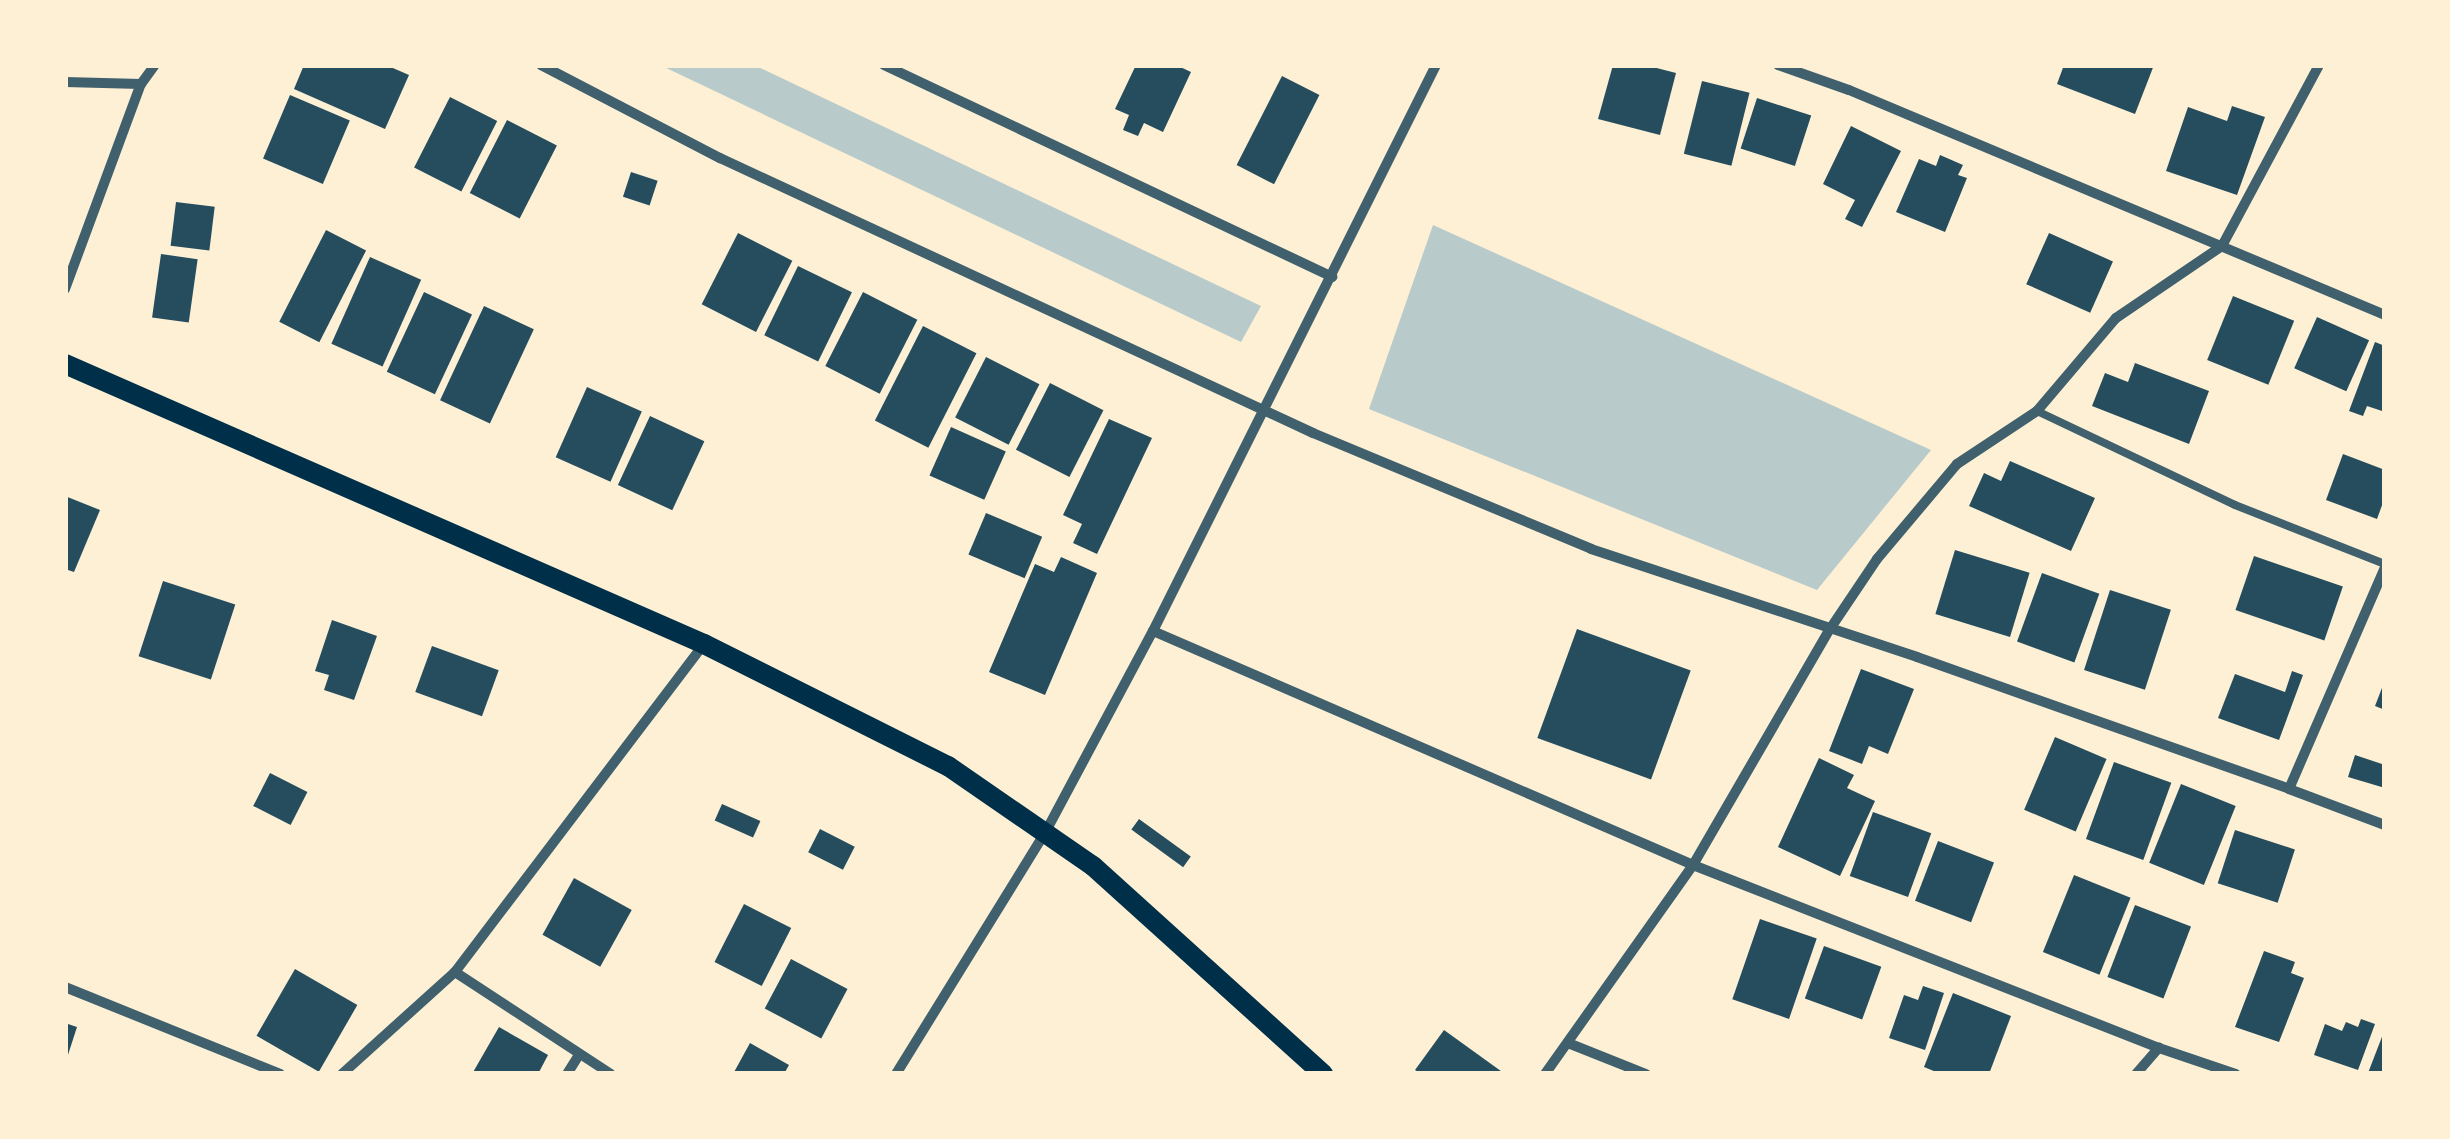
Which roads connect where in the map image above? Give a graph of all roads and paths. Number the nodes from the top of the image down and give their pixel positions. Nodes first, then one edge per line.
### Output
1 (155, 65) edge
2 (541, 65) edge
3 (884, 65) edge
4 (1436, 65) edge
5 (1778, 65) edge
6 (2318, 65) edge
7 (65, 82) edge
8 (140, 84) junction
9 (2222, 246) junction
10 (1332, 276) junction
11 (65, 289) edge
12 (2385, 315) edge
13 (65, 364) edge
14 (1262, 409) junction
15 (2037, 411) junction
16 (2385, 566) edge
17 (1830, 629) junction
18 (1153, 631) junction
19 (704, 644) junction
20 (2289, 789) junction
21 (2385, 826) edge
22 (1045, 833) junction
23 (1694, 865) junction
24 (455, 972) junction
25 (65, 986) edge
26 (1568, 1043) junction
27 (2159, 1048) junction
28 (579, 1055) junction
29 (280, 1074) edge
30 (342, 1074) edge
31 (567, 1074) edge
32 (612, 1074) edge
33 (896, 1074) edge
34 (1323, 1074) edge
35 (1545, 1074) edge
36 (1646, 1074) edge
37 (2136, 1074) edge
38 (2236, 1074) edge

1 - 8 street
2 - 14 street
3 - 10 street
4 - 10 street
5 - 9 street
6 - 9 street
7 - 8 street
8 - 11 street
9 - 12 street
9 - 15 street
10 - 14 street
13 - 19 main road
14 - 17 street
14 - 18 street
15 - 16 lane
15 - 17 street
16 - 20 street
17 - 20 street
17 - 23 street
18 - 22 street
18 - 23 street
19 - 22 main road
19 - 24 street
20 - 21 street
22 - 33 street
22 - 34 main road
23 - 26 street
23 - 27 street
24 - 28 street
24 - 30 street
25 - 29 street
26 - 35 street
26 - 36 street
27 - 37 street
27 - 38 street
28 - 31 street
28 - 32 street

